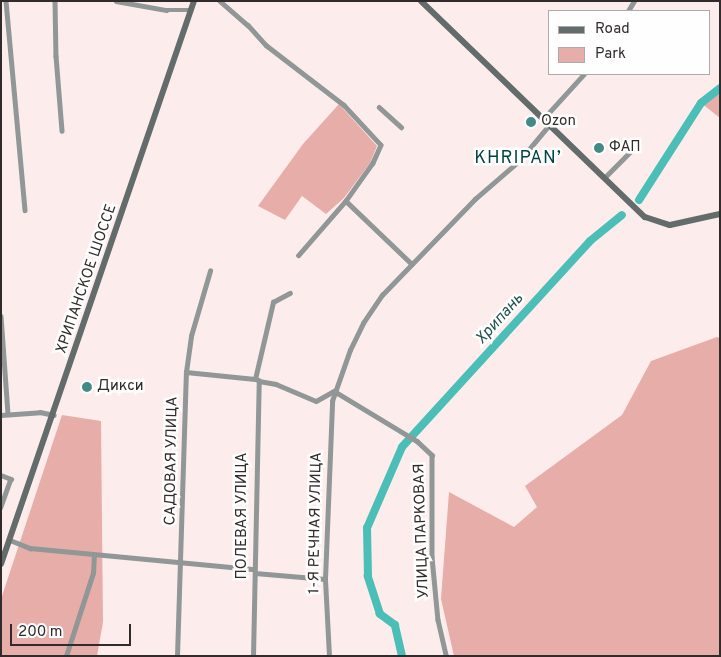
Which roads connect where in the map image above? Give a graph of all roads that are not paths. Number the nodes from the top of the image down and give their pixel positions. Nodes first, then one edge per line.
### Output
1 (6, 1) edge
2 (55, 1) edge
3 (116, 1) edge
4 (194, 1) edge
5 (220, 1) edge
6 (421, 1) edge
7 (190, 10) junction
8 (583, 75) edge
9 (379, 107) dead end
10 (544, 118) junction
11 (551, 123) junction
12 (401, 127) dead end
13 (62, 132) dead end
14 (638, 144) dead end
15 (604, 178) junction
16 (346, 200) junction
17 (25, 210) dead end
18 (720, 214) edge
19 (299, 255) dead end
20 (412, 264) junction
21 (210, 271) dead end
22 (290, 293) dead end
23 (1, 316) edge
24 (186, 372) junction
25 (257, 380) junction
26 (334, 391) junction
27 (8, 414) junction
28 (1, 415) edge
29 (54, 416) junction
30 (1, 475) edge
31 (1, 507) edge
32 (10, 540) junction
33 (94, 555) junction
34 (1, 564) edge
35 (182, 564) junction
36 (255, 571) junction
37 (325, 579) junction
38 (66, 656) edge
39 (177, 656) edge
40 (253, 656) edge
41 (330, 656) edge
42 (446, 656) edge

1 - 17 street
2 - 13 street
3 - 7 street
4 - 7 main road, ХРИПАНСКОЕ ШОССЕ
5 - 16 street
6 - 10 main road
7 - 29 main road, ХРИПАНСКОЕ ШОССЕ
8 - 10 street
9 - 12 street
10 - 11 main road
11 - 15 main road
11 - 20 street
14 - 15 street
15 - 18 main road
16 - 19 street
16 - 20 street
20 - 26 street
21 - 24 street, САДОВАЯ УЛИЦА
22 - 25 street, ПОЛЕВАЯ УЛИЦА
23 - 27 street
24 - 25 street
24 - 35 street, САДОВАЯ УЛИЦА
25 - 26 street
25 - 36 street, ПОЛЕВАЯ УЛИЦА
26 - 37 street, 1-Я РЕЧНАЯ УЛИЦА
26 - 42 street, УЛИЦА ПАРКОВАЯ
27 - 28 street
27 - 29 street
29 - 32 main road, ХРИПАНСКОЕ ШОССЕ
30 - 31 street
32 - 33 street
32 - 34 main road, ХРИПАНСКОЕ ШОССЕ
33 - 35 street
33 - 38 street
35 - 36 street
35 - 39 street, САДОВАЯ УЛИЦА
36 - 37 street
36 - 40 street, ПОЛЕВАЯ УЛИЦА
37 - 41 street, 1-Я РЕЧНАЯ УЛИЦА

